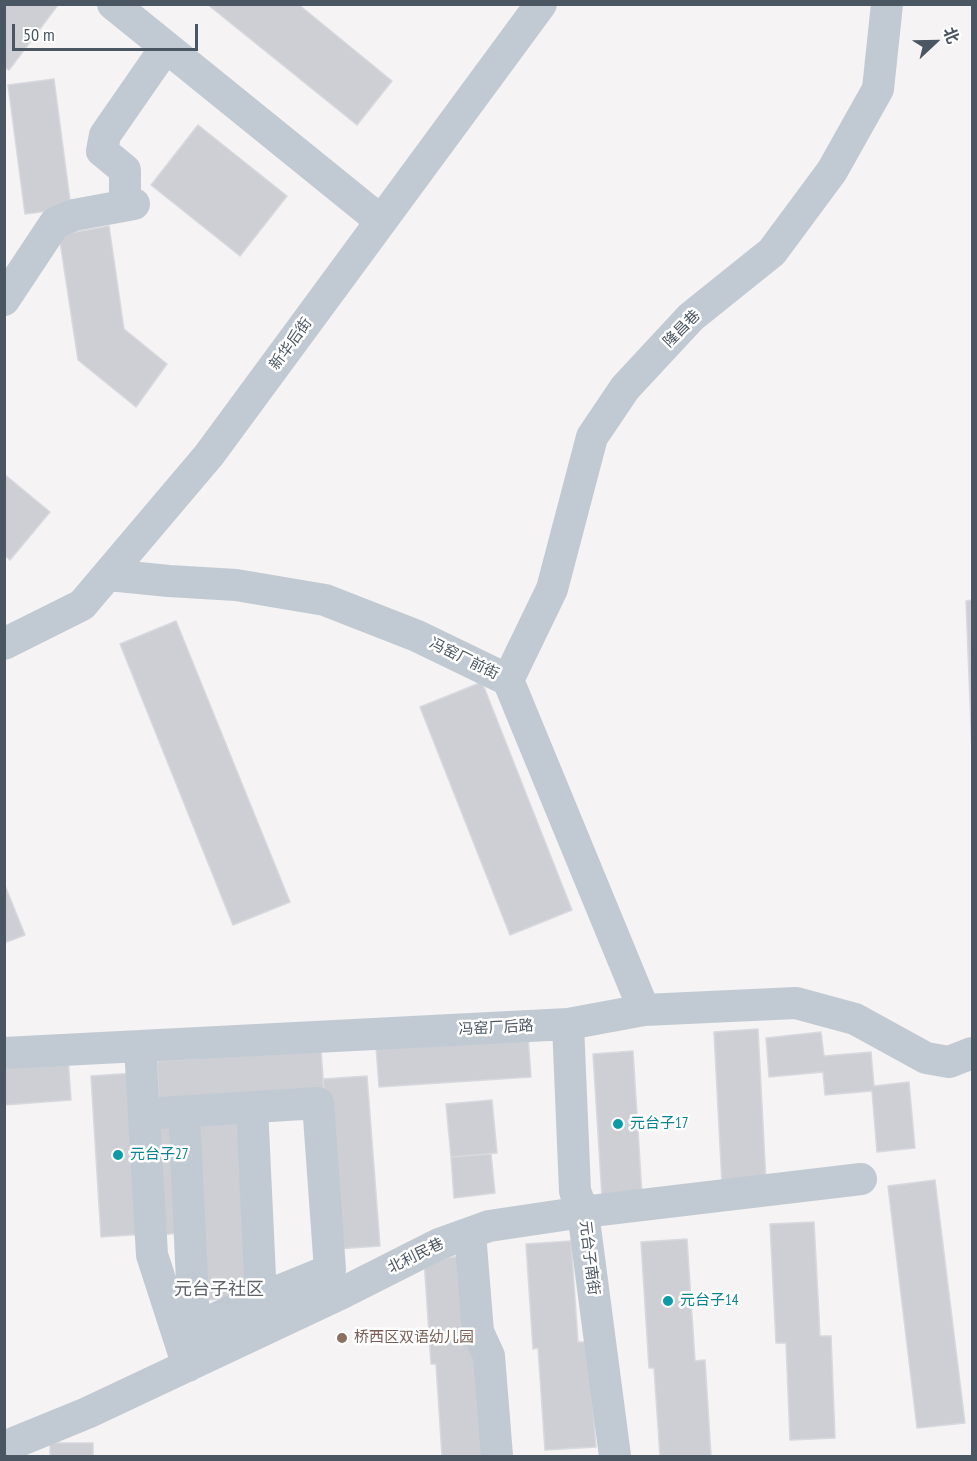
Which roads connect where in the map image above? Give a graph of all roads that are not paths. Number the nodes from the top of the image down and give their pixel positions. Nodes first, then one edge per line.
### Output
1 (113, 4) edge
2 (541, 4) edge
3 (887, 4) edge
4 (166, 47) junction
5 (381, 221) junction
6 (4, 300) edge
7 (108, 575) junction
8 (4, 644) edge
9 (508, 680) junction
10 (644, 1010) junction
11 (568, 1024) junction
12 (140, 1046) junction
13 (4, 1053) edge
14 (972, 1053) edge
15 (252, 1107) junction
16 (144, 1114) junction
17 (185, 1131) dead end
18 (861, 1179) dead end
19 (584, 1212) junction
20 (470, 1233) junction
21 (261, 1298) junction
22 (194, 1328) junction
23 (192, 1364) junction
24 (4, 1447) edge
25 (496, 1456) edge
26 (615, 1456) edge

1 - 4 street
2 - 5 street, 新华后街
3 - 9 street, 隆昌巷
4 - 5 street
4 - 6 street
5 - 7 street, 新华后街
7 - 8 street, 新华后街
7 - 9 street, 冯窑厂前街
9 - 10 street, 冯窑厂前街
10 - 11 street, 冯窑厂后路
10 - 14 street, 冯窑厂后路
11 - 12 street, 冯窑厂后路
11 - 19 street, 元台子南街
12 - 13 street, 冯窑厂后路
12 - 16 street
15 - 16 street
15 - 21 street
15 - 21 street
16 - 23 street
17 - 22 street
18 - 19 street, 北利民巷
19 - 20 street, 北利民巷
19 - 26 street, 元台子南街
20 - 23 street, 北利民巷
20 - 25 street
21 - 22 street
22 - 23 street
23 - 24 street, 北利民巷

